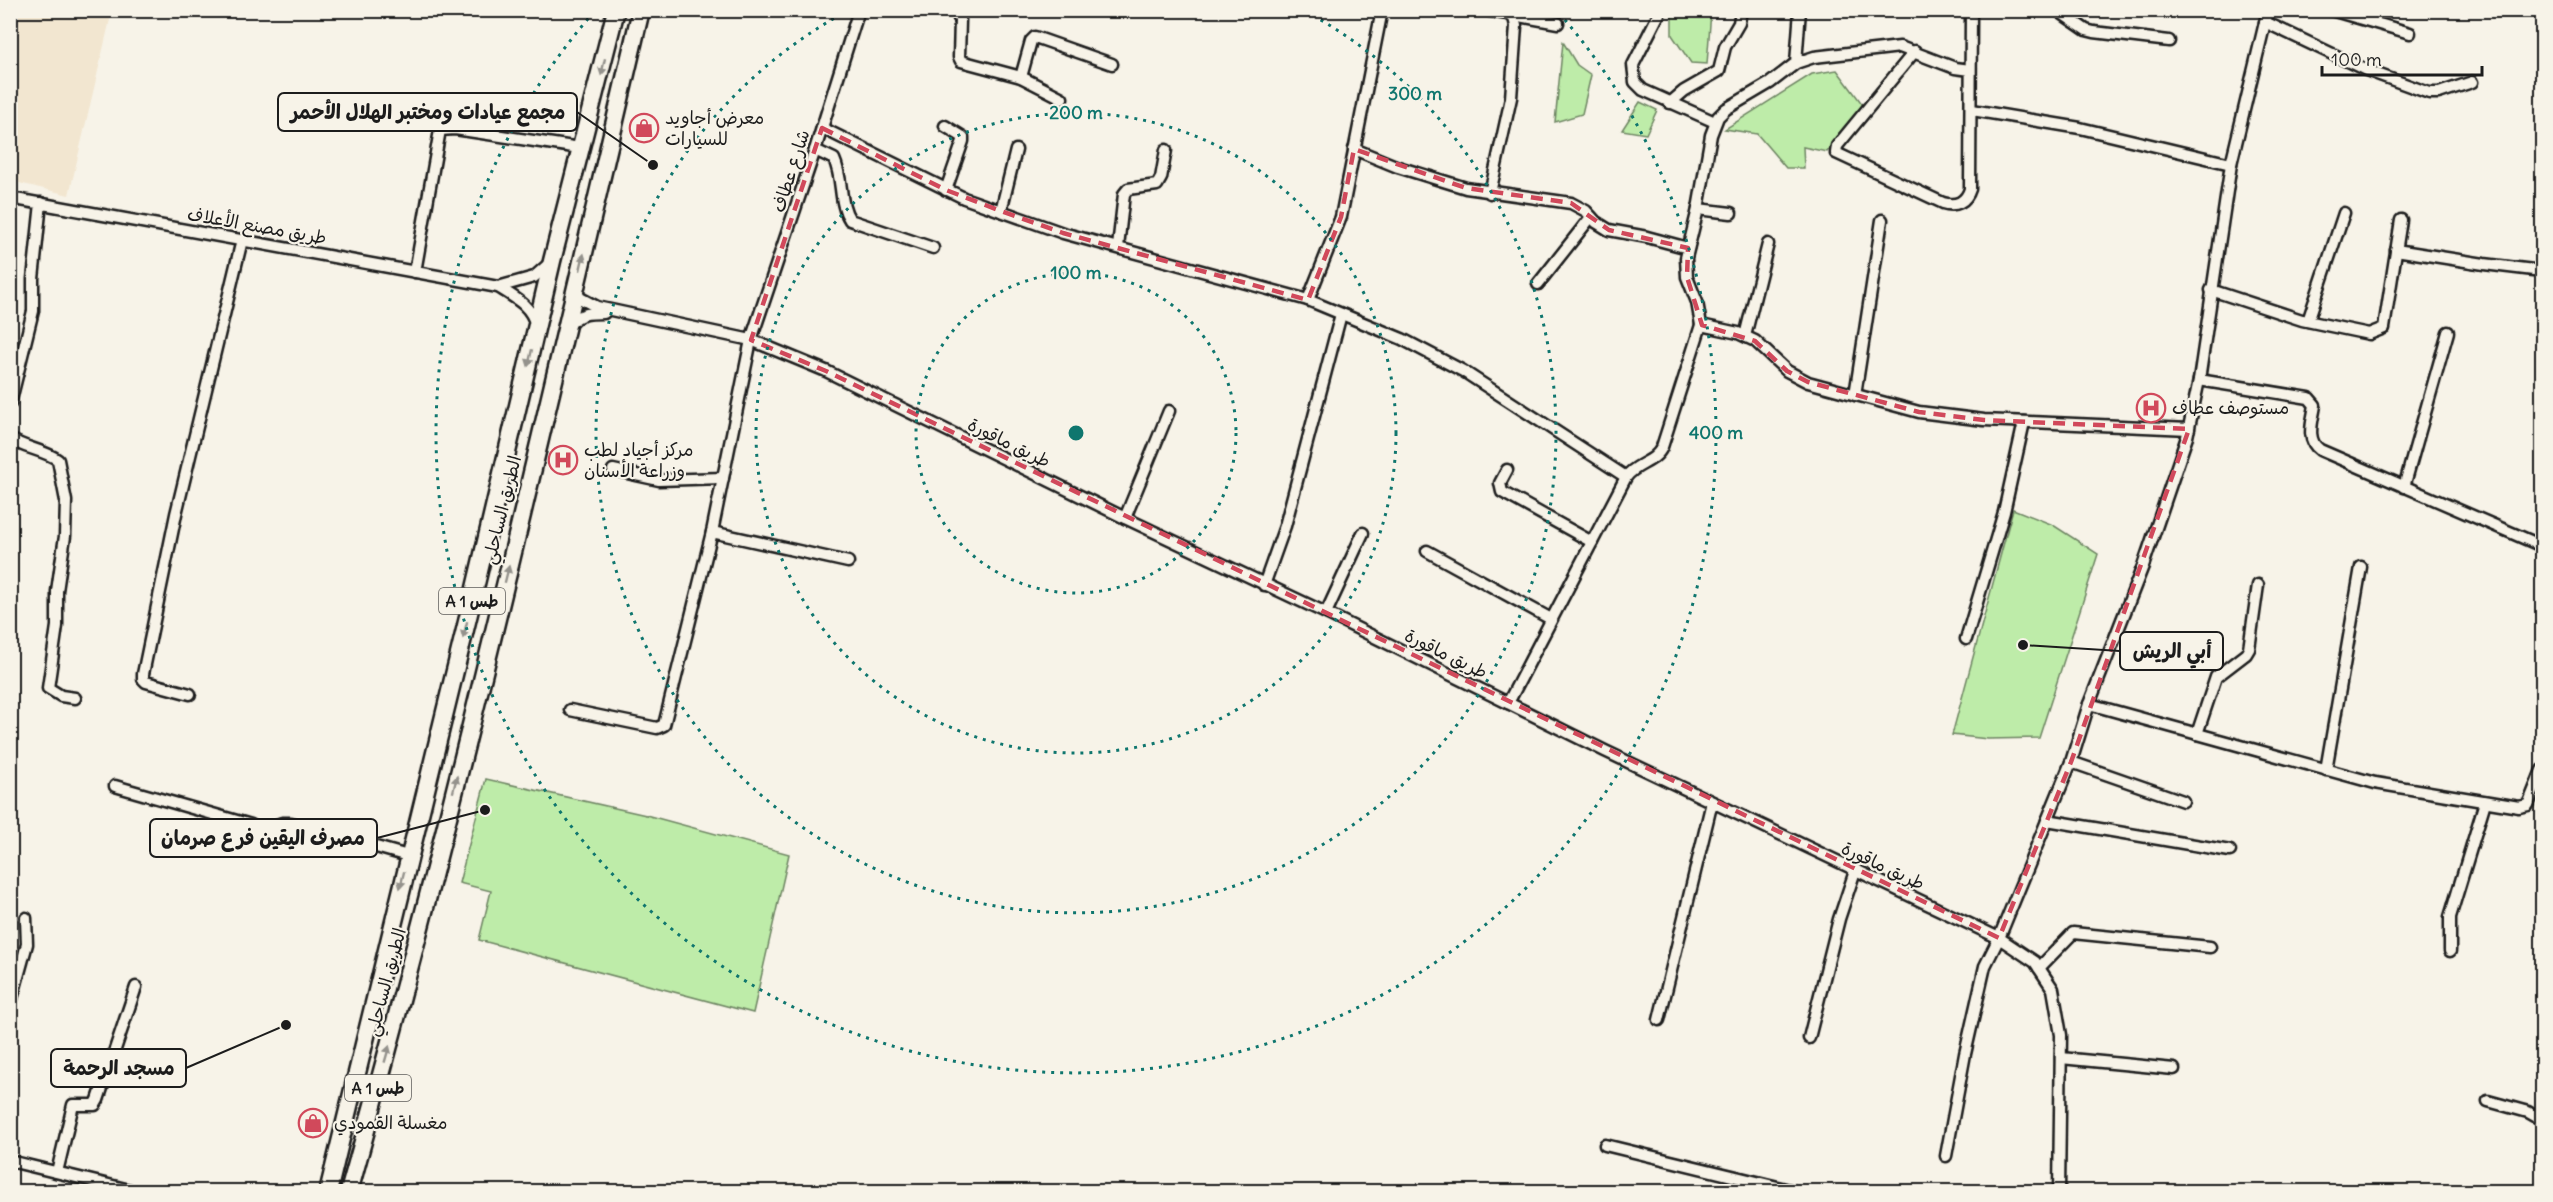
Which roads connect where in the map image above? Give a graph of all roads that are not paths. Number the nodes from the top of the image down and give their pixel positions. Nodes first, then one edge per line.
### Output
1 (616, 10) edge
2 (641, 10) edge
3 (859, 10) edge
4 (955, 10) edge
5 (1382, 10) edge
6 (1485, 10) edge
7 (1661, 10) edge
8 (1741, 10) edge
9 (1800, 10) edge
10 (1971, 10) edge
11 (2057, 10) edge
12 (2268, 10) edge
13 (2331, 10) edge
14 (1513, 13) edge
15 (2265, 22) junction
16 (1558, 23) dead end
17 (2410, 33) dead end
18 (2169, 41) dead end
19 (1915, 51) junction
20 (1796, 63) junction
21 (1112, 64) dead end
22 (1970, 70) junction
23 (1021, 77) junction
24 (2472, 82) dead end
25 (1062, 98) dead end
26 (1670, 103) junction
27 (1972, 110) junction
28 (1715, 122) junction
29 (945, 126) dead end
30 (822, 128) junction
31 (580, 148) junction
32 (1354, 149) junction
33 (815, 150) junction
34 (1016, 150) dead end
35 (1166, 150) dead end
36 (2231, 164) junction
37 (946, 190) junction
38 (1490, 193) junction
39 (10, 198) edge
40 (41, 203) junction
41 (1698, 209) junction
42 (1001, 211) junction
43 (1731, 213) dead end
44 (2344, 213) dead end
45 (1591, 217) junction
46 (1882, 220) dead end
47 (2401, 220) dead end
48 (242, 240) junction
49 (1767, 244) dead end
50 (1118, 247) junction
51 (933, 248) dead end
52 (1688, 248) junction
53 (2396, 250) junction
54 (552, 261) junction
55 (2542, 271) edge
56 (416, 272) junction
57 (1538, 284) dead end
58 (498, 287) junction
59 (576, 290) junction
60 (2211, 290) junction
61 (1308, 300) junction
62 (616, 312) junction
63 (1341, 314) junction
64 (2308, 321) junction
65 (1701, 325) junction
66 (567, 328) junction
67 (2448, 332) dead end
68 (536, 335) junction
69 (1745, 336) junction
70 (751, 340) junction
71 (2199, 380) junction
72 (1855, 395) junction
73 (10, 404) edge
74 (1169, 411) dead end
75 (2024, 422) junction
76 (2189, 429) junction
77 (10, 438) edge
78 (613, 470) dead end
79 (1507, 470) dead end
80 (1626, 477) junction
81 (723, 478) junction
82 (2404, 487) junction
83 (1125, 518) junction
84 (712, 532) junction
85 (1363, 533) dead end
86 (1592, 542) junction
87 (2542, 546) edge
88 (1427, 551) dead end
89 (848, 562) dead end
90 (2361, 567) dead end
91 (1264, 585) junction
92 (2258, 585) dead end
93 (1326, 613) junction
94 (1551, 619) junction
95 (1966, 639) dead end
96 (190, 693) dead end
97 (75, 698) dead end
98 (1508, 704) junction
99 (2089, 704) junction
100 (570, 710) dead end
101 (2197, 734) junction
102 (2071, 762) junction
103 (2326, 770) junction
104 (2542, 770) edge
105 (115, 786) dead end
106 (2183, 801) dead end
107 (1712, 802) junction
108 (2485, 802) junction
109 (2047, 820) junction
110 (2230, 851) dead end
111 (408, 856) junction
112 (1855, 871) junction
113 (26, 918) dead end
114 (1999, 938) junction
115 (2210, 947) dead end
116 (2450, 951) dead end
117 (2039, 968) junction
118 (378, 980) junction
119 (407, 984) junction
120 (136, 987) dead end
121 (10, 1006) edge
122 (1659, 1020) dead end
123 (1809, 1038) dead end
124 (2061, 1058) junction
125 (2174, 1069) dead end
126 (2488, 1101) dead end
127 (2542, 1120) edge
128 (1605, 1145) dead end
129 (1946, 1155) dead end
130 (10, 1161) edge
131 (57, 1172) junction
132 (138, 1191) edge
133 (328, 1191) edge
134 (349, 1191) edge
135 (1798, 1191) edge
136 (2059, 1191) edge

1 -> 31 highway, الطريق الساحلي / A 1 طس
59 -> 2 highway, الطريق الساحلي / A 1 طس
3 - 30 street, شارع عطاف
4 - 23 street
5 - 32 street
6 - 14 street
7 - 26 street
8 - 26 street
9 - 20 street
10 - 22 street
11 - 18 street
12 - 15 street
13 - 17 street
14 - 16 street
14 - 38 street
15 - 24 street
15 - 36 street
19 - 20 street
19 - 22 street
19 - 27 street
20 - 28 street
21 - 23 street
22 - 27 street
23 - 25 street
26 - 28 street
27 - 36 street
28 - 41 street
29 - 37 street
30 - 33 street, شارع عطاف
30 - 37 street
31 - 54 highway, الطريق الساحلي / A 1 طس
31 - 56 street
32 - 38 street
32 - 61 street
33 - 51 street
33 - 70 street, شارع عطاف
34 - 42 street
35 - 50 street
36 - 60 street
37 - 42 street
38 - 45 street
39 - 40 street, طريق مصنع الأعلاف
40 - 48 street, طريق مصنع الأعلاف
40 - 73 street
41 - 43 street
41 - 52 street
42 - 50 street
44 - 64 street
45 - 52 street
45 - 57 street
46 - 72 street
47 - 53 street
48 - 56 street, طريق مصنع الأعلاف
48 - 96 street
49 - 69 street
50 - 61 street
52 - 65 street
53 - 55 street
53 - 64 street
54 - 58 street, طريق مصنع الأعلاف
54 - 68 highway, الطريق الساحلي / A 1 طس
56 - 58 street, طريق مصنع الأعلاف
58 - 68 street, طريق مصنع الأعلاف
59 - 62 street, طريق ماقورة
59 - 66 highway, الطريق الساحلي / A 1 طس
60 - 64 street
60 - 71 street
61 - 63 street
62 - 66 street, طريق ماقورة
62 - 70 street, طريق ماقورة
63 - 80 street
63 - 91 street
65 - 69 street
65 - 80 street
119 -> 66 highway, الطريق الساحلي / A 1 طس
67 - 82 street
68 -> 111 highway, الطريق الساحلي / A 1 طس
69 - 72 street
70 - 81 street, شارع عطاف
70 - 83 street, طريق ماقورة
71 - 76 street
71 - 82 street
72 - 75 street
74 - 83 street
75 - 76 street
75 - 95 street
76 - 99 street
77 - 97 street
78 - 81 street
79 - 86 street
80 - 86 street
81 - 84 street, شارع عطاف
82 - 87 street
83 - 91 street, طريق ماقورة
84 - 89 street
84 - 100 street, شارع عطاف
85 - 93 street
86 - 94 street
88 - 94 street
90 - 103 street
91 - 93 street, طريق ماقورة
92 - 101 street
93 - 98 street, طريق ماقورة
94 - 98 street
98 - 107 street, طريق ماقورة
99 - 101 street
99 - 102 street
101 - 103 street
102 - 106 street
102 - 109 street
103 - 108 street
104 - 108 street
105 - 111 street
107 - 112 street, طريق ماقورة
107 - 122 street
108 - 116 street
109 - 110 street
109 - 114 street
111 -> 118 highway, الطريق الساحلي / A 1 طس
112 - 114 street, طريق ماقورة
112 - 123 street
113 - 121 street
114 - 117 street, طريق ماقورة
114 - 129 street
115 - 117 street
117 - 124 street, طريق ماقورة
118 - 119 highway
118 - 133 highway, الطريق الساحلي / A 1 طس
134 -> 119 highway, الطريق الساحلي / A 1 طس
120 - 131 street
124 - 125 street
124 - 136 street, طريق ماقورة
126 - 127 street
128 - 135 street
130 - 131 street
131 - 132 street

